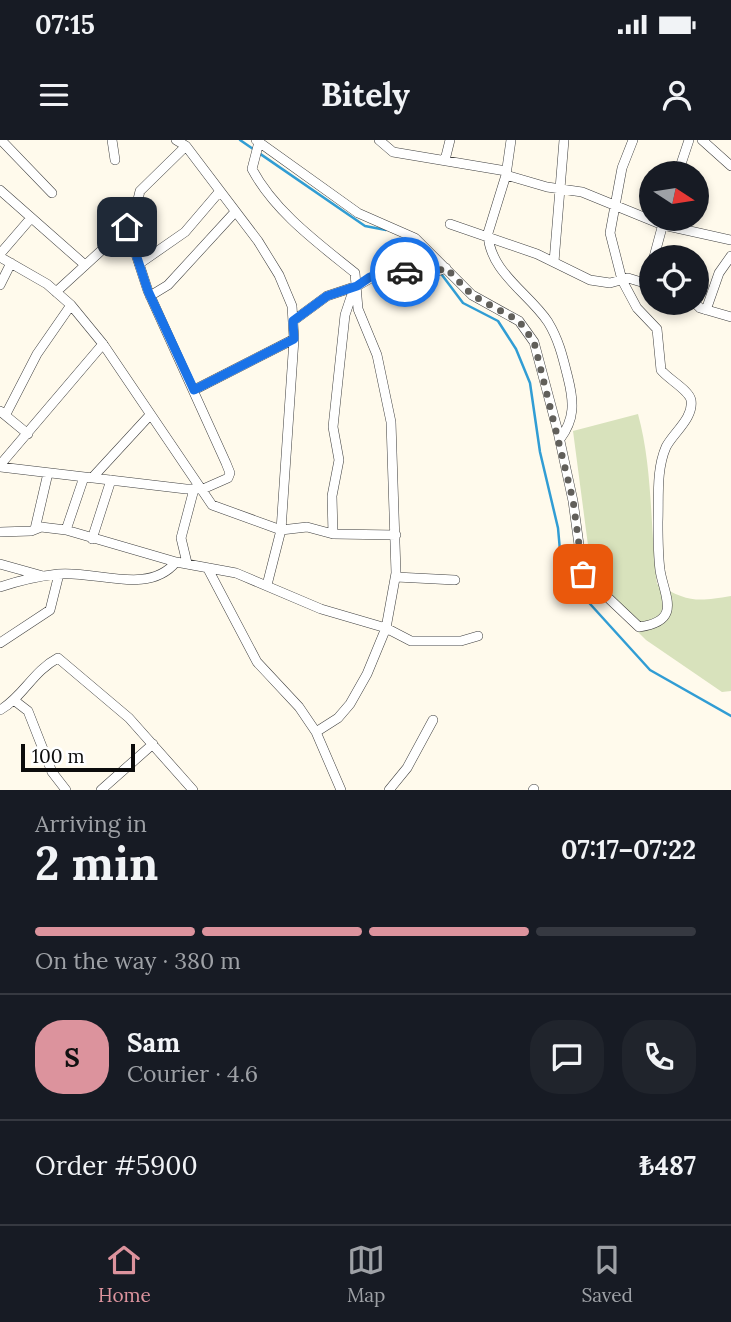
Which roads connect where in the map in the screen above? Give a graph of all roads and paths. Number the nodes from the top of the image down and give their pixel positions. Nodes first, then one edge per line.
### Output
1 (1, 140) edge
2 (112, 140) edge
3 (176, 140) edge
4 (379, 140) edge
5 (450, 140) edge
6 (511, 140) edge
7 (564, 140) edge
8 (633, 140) edge
9 (689, 140) edge
10 (702, 140) edge
11 (258, 141) edge
12 (186, 146) junction
13 (115, 160) dead end
14 (445, 160) junction
15 (682, 161) edge
16 (731, 166) edge
17 (506, 173) junction
18 (561, 189) junction
19 (0, 190) edge
20 (220, 191) junction
21 (52, 193) dead end
22 (613, 203) junction
23 (235, 212) junction
24 (639, 213) edge
25 (31, 218) junction
26 (450, 224) dead end
27 (127, 227) junction
28 (698, 231) edge
29 (488, 238) junction
30 (731, 240) edge
31 (0, 256) edge
32 (731, 256) edge
33 (554, 262) junction
34 (11, 263) junction
35 (139, 264) junction
36 (85, 265) junction
37 (444, 269) junction
38 (622, 280) junction
39 (639, 282) edge
40 (0, 285) edge
41 (357, 286) junction
42 (56, 292) junction
43 (150, 296) junction
44 (709, 301) edge
45 (71, 305) junction
46 (709, 311) edge
47 (731, 317) edge
48 (293, 321) junction
49 (294, 339) junction
50 (103, 344) junction
51 (194, 390) junction
52 (3, 412) edge
53 (150, 415) junction
54 (27, 434) junction
55 (560, 439) junction
56 (0, 466) edge
57 (48, 473) junction
58 (88, 478) junction
59 (111, 480) junction
60 (198, 489) junction
61 (35, 529) junction
62 (66, 530) junction
63 (281, 530) junction
64 (0, 532) edge
65 (333, 534) junction
66 (396, 535) junction
67 (92, 539) junction
68 (176, 562) junction
69 (0, 564) edge
70 (187, 564) junction
71 (208, 569) junction
72 (59, 574) junction
73 (45, 577) junction
74 (396, 577) junction
75 (454, 580) dead end
76 (267, 584) junction
77 (0, 587) edge
78 (386, 628) junction
79 (478, 636) dead end
80 (0, 643) edge
81 (15, 701) junction
82 (0, 710) edge
83 (433, 720) dead end
84 (316, 732) junction
85 (153, 744) junction
86 (190, 789) edge
87 (66, 790) edge
88 (102, 790) edge
89 (341, 790) edge
90 (389, 790) edge

1 - 21 street
2 - 13 street
3 - 12 street
4 - 14 street
5 - 14 street
6 - 17 street
7 - 18 street
8 - 22 street
9 - 15 street
10 - 16 street
11 - 37 street
11 - 41 street
12 - 20 street
12 - 27 street
14 - 17 street
17 - 18 street
17 - 29 street
18 - 22 street
18 - 33 street
19 - 25 street
20 - 23 street
20 - 35 street
22 - 24 street
22 - 38 street
23 - 43 street
23 - 48 street
25 - 31 street
25 - 36 street
26 - 29 street
27 - 35 street
27 - 36 street
28 - 30 street
29 - 33 street
29 - 55 street
31 - 34 street
32 - 44 street
33 - 38 street
34 - 40 street
34 - 42 street
35 - 43 street
36 - 42 street
37 - 41 street
37 - 55 street
38 - 39 street
38 - 55 street
41 - 48 street
41 - 65 street
41 - 66 street
42 - 45 street
43 - 51 street
45 - 50 street
45 - 52 street
46 - 47 street
48 - 49 street
49 - 51 street
49 - 63 street
50 - 53 street
50 - 54 street
51 - 60 street
52 - 54 street
53 - 58 street
53 - 60 street
54 - 56 street
56 - 57 street
57 - 58 street
57 - 61 street
58 - 59 street
58 - 62 street
59 - 60 street
59 - 67 street
60 - 63 street
60 - 70 street
61 - 62 street
61 - 64 street
62 - 67 street
63 - 65 street
63 - 76 street
65 - 66 street
66 - 74 street
67 - 68 street
68 - 70 street
68 - 72 street
69 - 73 street
70 - 71 street
71 - 76 street
71 - 84 street
72 - 73 street
72 - 80 street
73 - 77 street
74 - 75 street
74 - 78 street
76 - 78 street
78 - 79 street
78 - 84 street
81 - 82 street
81 - 85 street
81 - 87 street
83 - 90 street
84 - 89 street
85 - 86 street
85 - 88 street

